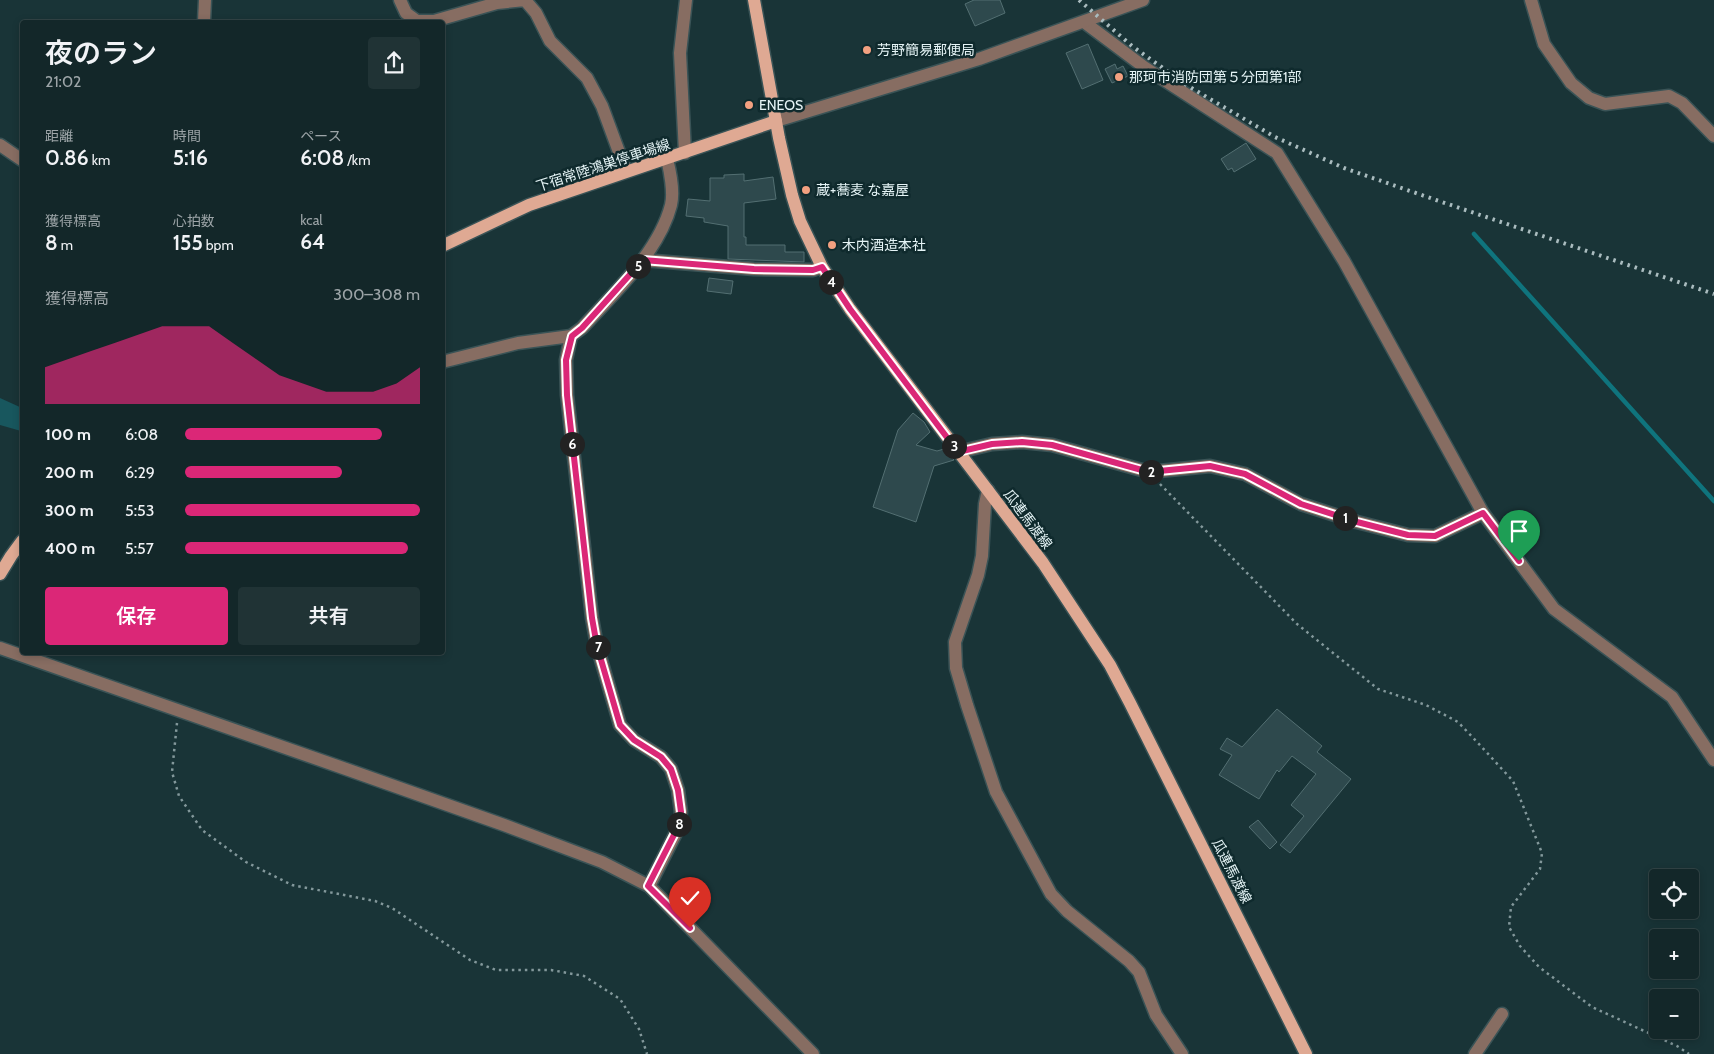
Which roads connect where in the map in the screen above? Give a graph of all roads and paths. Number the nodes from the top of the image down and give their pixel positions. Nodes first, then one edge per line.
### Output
1 (206, 0) edge
2 (400, 0) edge
3 (686, 0) edge
4 (754, 0) edge
5 (1143, 0) edge
6 (1532, 0) edge
7 (204, 20) edge
8 (416, 20) edge
9 (438, 20) edge
10 (1084, 22) junction
11 (776, 122) junction
12 (1714, 136) edge
13 (0, 144) edge
14 (685, 153) junction
15 (20, 159) edge
16 (667, 159) junction
17 (626, 171) junction
18 (445, 245) edge
19 (643, 260) junction
20 (822, 267) junction
21 (572, 336) junction
22 (445, 361) edge
23 (958, 452) junction
24 (1149, 472) junction
25 (988, 490) junction
26 (1483, 513) junction
27 (20, 544) edge
28 (0, 574) edge
29 (0, 648) edge
30 (20, 655) edge
31 (20, 655) edge
32 (178, 709) junction
33 (1714, 760) edge
34 (648, 886) junction
35 (1502, 1014) dead end
36 (647, 1054) edge
37 (813, 1054) edge
38 (1182, 1054) edge
39 (1306, 1054) edge
40 (1475, 1054) edge
41 (1689, 1054) edge

1 - 7 street
2 - 8 street
3 - 14 street
4 - 11 main road, 瓜連馬渡線
5 - 10 street
6 - 12 street
9 - 17 street
10 - 11 street
10 - 26 street
11 - 14 main road, 下宿常陸鴻巣停車場線
11 - 20 main road, 瓜連馬渡線
13 - 15 street
14 - 16 main road, 下宿常陸鴻巣停車場線
16 - 17 main road, 下宿常陸鴻巣停車場線
16 - 19 street
17 - 18 main road, 下宿常陸鴻巣停車場線
19 - 20 street
19 - 21 street
20 - 23 main road, 瓜連馬渡線
21 - 22 street
21 - 34 street
23 - 24 street
23 - 25 main road, 瓜連馬渡線
24 - 26 street
24 - 41 path
25 - 38 street
25 - 39 main road, 瓜連馬渡線
26 - 33 street
27 - 28 main road
29 - 31 street
30 - 32 street
32 - 34 street
32 - 36 path
34 - 37 street
35 - 40 street

